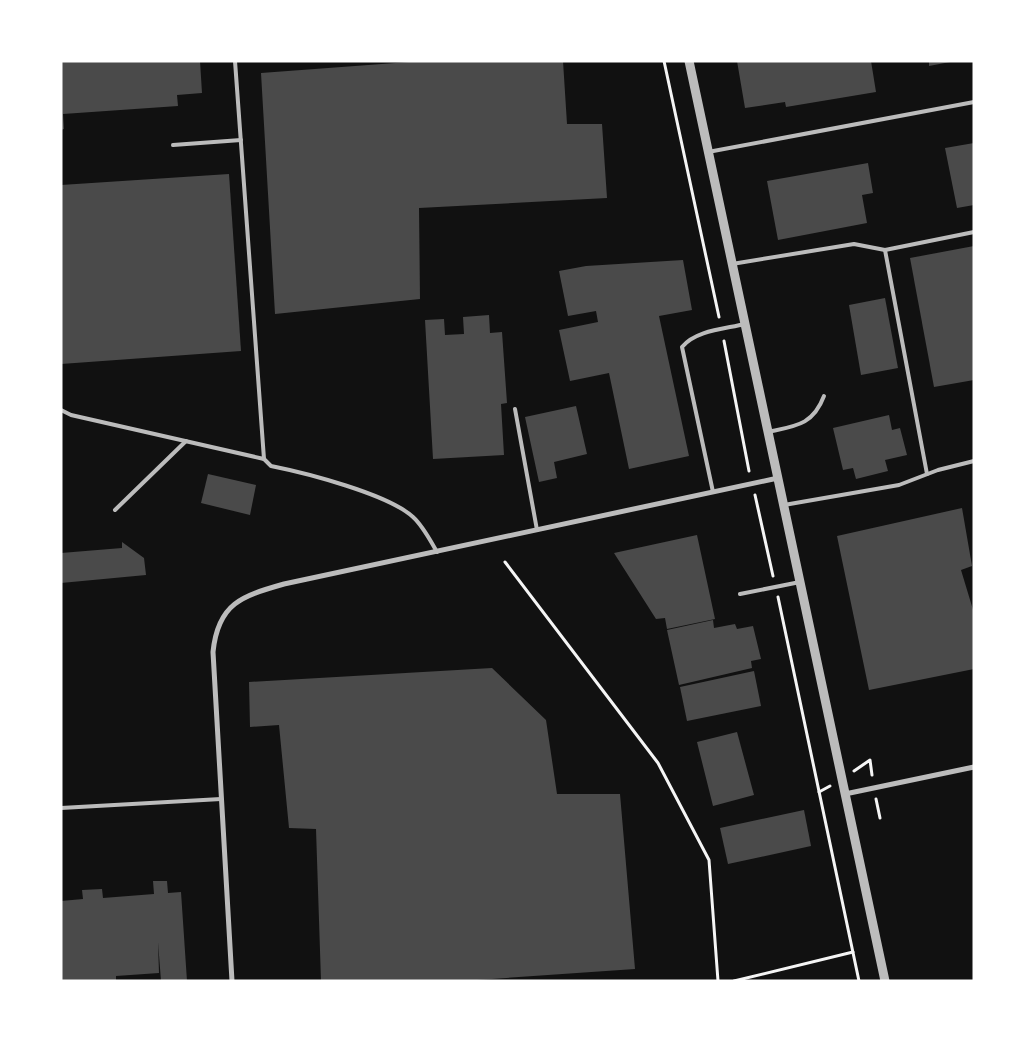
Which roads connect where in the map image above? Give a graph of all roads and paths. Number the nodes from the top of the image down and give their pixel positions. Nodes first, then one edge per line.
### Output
1 (234, 61) edge
2 (664, 61) edge
3 (689, 61) edge
4 (974, 102) edge
5 (241, 140) junction
6 (173, 145) dead end
7 (708, 152) junction
8 (974, 232) edge
9 (885, 250) junction
10 (732, 264) junction
11 (745, 324) junction
12 (721, 330) junction
13 (824, 396) dead end
14 (515, 409) dead end
15 (61, 410) edge
16 (768, 432) junction
17 (186, 441) junction
18 (745, 454) dead end
19 (264, 459) junction
20 (974, 461) edge
21 (927, 474) junction
22 (778, 478) junction
23 (714, 492) junction
24 (784, 505) junction
25 (115, 510) dead end
26 (760, 518) dead end
27 (537, 530) junction
28 (437, 552) junction
29 (506, 562) dead end
30 (800, 582) junction
31 (776, 587) junction
32 (740, 594) dead end
33 (974, 767) edge
34 (845, 794) junction
35 (221, 799) junction
36 (61, 808) edge
37 (853, 952) junction
38 (232, 981) edge
39 (718, 981) edge
40 (734, 981) edge
41 (859, 981) edge
42 (885, 981) edge

1 - 5 lane
2 - 12 path
3 - 7 street
4 - 7 lane
5 - 6 lane
5 - 19 lane
7 - 10 street
8 - 9 lane
9 - 10 lane
9 - 21 lane
10 - 11 street
11 - 12 lane
11 - 16 street
12 - 18 path
12 - 23 lane
13 - 16 lane
14 - 27 lane
15 - 17 lane
16 - 22 street
17 - 19 lane
17 - 25 lane
19 - 28 lane
20 - 21 lane
21 - 24 lane
22 - 23 street
22 - 24 street
23 - 27 street
24 - 30 street
26 - 31 path
27 - 28 street
28 - 35 street
29 - 39 path
30 - 31 lane
30 - 34 street
31 - 32 lane
31 - 37 path
33 - 34 street
34 - 42 street
35 - 36 lane
35 - 38 street
37 - 40 path
37 - 41 path

